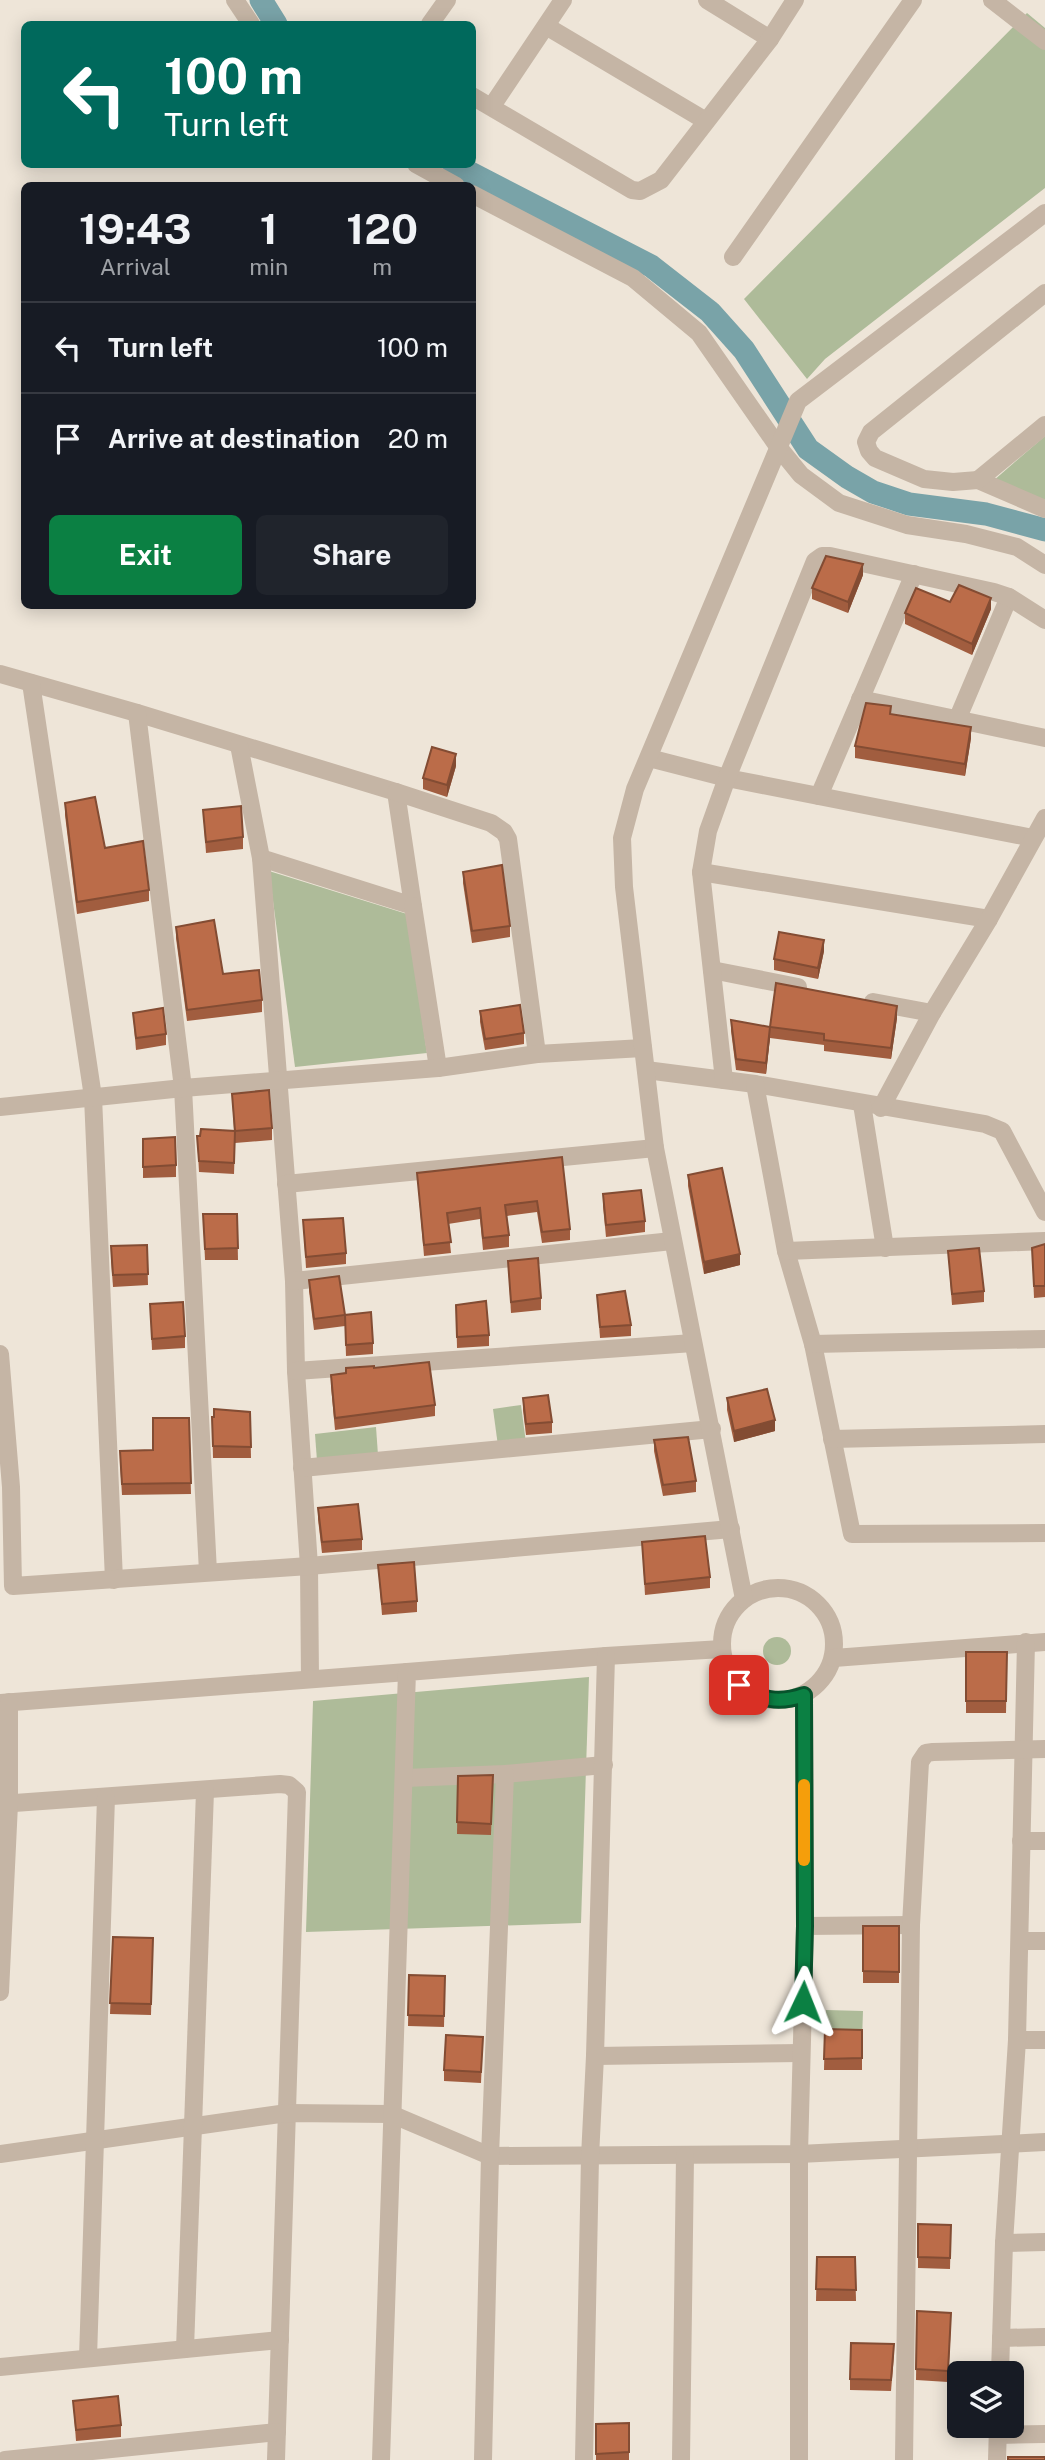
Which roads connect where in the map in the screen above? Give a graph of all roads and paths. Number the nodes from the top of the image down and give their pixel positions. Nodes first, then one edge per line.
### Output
1 (235, 0) edge
2 (447, 0) edge
3 (562, 0) edge
4 (707, 0) edge
5 (795, 0) edge
6 (913, 0) edge
7 (992, 0) edge
8 (249, 21) edge
9 (432, 21) edge
10 (546, 26) junction
11 (770, 39) junction
12 (1045, 41) edge
13 (476, 98) edge
14 (492, 106) junction
15 (706, 121) junction
16 (423, 168) edge
17 (449, 182) edge
18 (476, 196) edge
19 (1045, 213) edge
20 (733, 257) dead end
21 (1045, 293) edge
22 (1045, 425) edge
23 (780, 444) junction
24 (978, 480) junction
25 (1045, 509) edge
26 (1045, 565) edge
27 (914, 574) junction
28 (1009, 597) junction
29 (1045, 620) edge
30 (0, 674) edge
31 (31, 683) junction
32 (860, 699) junction
33 (137, 713) junction
34 (957, 720) junction
35 (1045, 738) edge
36 (239, 745) junction
37 (649, 758) junction
38 (727, 778) junction
39 (396, 792) junction
40 (819, 796) junction
41 (1045, 818) edge
42 (1033, 838) junction
43 (261, 858) junction
44 (701, 872) junction
45 (413, 906) junction
46 (989, 919) junction
47 (712, 970) junction
48 (822, 992) edge
49 (849, 997) edge
50 (932, 1013) junction
51 (643, 1048) junction
52 (537, 1054) junction
53 (438, 1068) junction
54 (646, 1070) junction
55 (724, 1080) junction
56 (278, 1081) junction
57 (755, 1084) junction
58 (183, 1088) junction
59 (93, 1097) junction
60 (862, 1104) junction
61 (0, 1107) edge
62 (881, 1108) junction
63 (655, 1147) junction
64 (286, 1184) junction
65 (1045, 1212) edge
66 (672, 1241) junction
67 (1045, 1241) edge
68 (885, 1248) junction
69 (786, 1251) junction
70 (294, 1281) junction
71 (1045, 1339) edge
72 (693, 1343) junction
73 (813, 1344) junction
74 (0, 1354) edge
75 (296, 1371) junction
76 (1, 1387) edge
77 (712, 1429) junction
78 (1045, 1434) edge
79 (832, 1439) junction
80 (302, 1468) junction
81 (6, 1487) edge
82 (731, 1529) junction
83 (1045, 1533) edge
84 (309, 1566) junction
85 (208, 1572) junction
86 (114, 1580) junction
87 (6, 1586) edge
88 (744, 1598) junction
89 (1026, 1642) junction
90 (1045, 1642) edge
91 (722, 1649) junction
92 (606, 1656) junction
93 (834, 1658) junction
94 (407, 1672) junction
95 (310, 1679) junction
96 (804, 1695) junction
97 (5, 1703) edge
98 (1045, 1749) edge
99 (1024, 1750) junction
100 (604, 1765) junction
101 (505, 1774) junction
102 (405, 1777) junction
103 (205, 1791) junction
104 (106, 1797) junction
105 (4, 1804) edge
106 (1021, 1841) junction
107 (1045, 1841) edge
108 (911, 1925) junction
109 (805, 1926) junction
110 (1020, 1941) junction
111 (1045, 1941) edge
112 (1, 1962) edge
113 (0, 1992) edge
114 (1017, 2040) junction
115 (1045, 2040) edge
116 (801, 2053) junction
117 (595, 2056) junction
118 (287, 2113) junction
119 (391, 2114) junction
120 (192, 2126) junction
121 (94, 2141) junction
122 (1045, 2141) edge
123 (1012, 2143) junction
124 (908, 2148) junction
125 (0, 2154) edge
126 (799, 2154) junction
127 (490, 2156) junction
128 (685, 2156) junction
129 (590, 2157) junction
130 (1045, 2242) edge
131 (1004, 2243) junction
132 (1045, 2337) edge
133 (1001, 2338) junction
134 (280, 2340) junction
135 (185, 2349) junction
136 (88, 2358) junction
137 (1000, 2361) edge
138 (0, 2367) edge
139 (277, 2432) junction
140 (1024, 2432) edge
141 (1045, 2434) edge
142 (997, 2438) edge
143 (5, 2460) edge
144 (276, 2460) edge
145 (381, 2460) edge
146 (483, 2460) edge
147 (584, 2460) edge
148 (681, 2460) edge
149 (799, 2460) edge
150 (904, 2460) edge
151 (996, 2460) edge

1 - 8 street
2 - 9 street
3 - 10 street
4 - 11 street
5 - 11 street
6 - 20 street
7 - 12 street
10 - 14 street
10 - 15 street
11 - 15 street
13 - 14 street
14 - 15 street
16 - 17 street
18 - 23 street
19 - 23 street
21 - 24 street
22 - 24 street
23 - 26 street
23 - 37 street
24 - 25 street
27 - 28 street
27 - 32 street
27 - 38 street
28 - 29 street
28 - 34 street
30 - 31 street
31 - 33 street
31 - 59 street
32 - 34 street
32 - 40 street
33 - 36 street
33 - 58 street
34 - 35 street
36 - 39 street
36 - 43 street
37 - 38 street
37 - 51 street
38 - 40 street
38 - 44 street
39 - 45 street
39 - 52 street
40 - 42 street
41 - 42 street
42 - 46 street
43 - 45 street
43 - 56 street
44 - 46 street
44 - 47 street
45 - 53 street
46 - 50 street
47 - 48 street
47 - 55 street
49 - 50 street
50 - 62 street
51 - 52 street
51 - 54 street
52 - 53 street
53 - 56 street
54 - 55 street
54 - 63 street
55 - 57 street
56 - 58 street
56 - 64 street
57 - 60 street
57 - 69 street
58 - 59 street
58 - 85 street
59 - 61 street
59 - 86 street
60 - 62 street
60 - 68 street
62 - 65 street
63 - 64 street
63 - 66 street
64 - 70 street
66 - 70 street
66 - 72 street
67 - 68 street
68 - 69 street
69 - 73 street
70 - 75 street
71 - 73 street
72 - 75 street
72 - 77 street
73 - 79 street
74 - 76 street
75 - 80 street
76 - 81 street
77 - 80 street
77 - 82 street
78 - 79 street
79 - 83 street
80 - 84 street
81 - 87 street
82 - 84 street
82 - 88 street
84 - 85 street
84 - 95 street
85 - 86 street
86 - 87 street
88 - 91 street
88 - 93 street
89 - 90 street
89 - 93 street
89 - 99 street
91 - 92 street
91 - 96 street
92 - 94 street
92 - 100 street
93 - 96 street
94 - 95 street
94 - 102 street
95 - 97 street
96 - 109 street
97 - 105 street
98 - 99 street
99 - 106 street
99 - 108 street
100 - 101 street
100 - 117 street
101 - 102 street
101 - 127 street
102 - 119 street
103 - 104 street
103 - 118 street
103 - 120 street
104 - 105 street
104 - 121 street
105 - 112 street
106 - 107 street
106 - 110 street
108 - 109 street
108 - 124 street
109 - 116 street
110 - 111 street
110 - 114 street
112 - 113 street
114 - 115 street
114 - 123 street
116 - 117 street
116 - 126 street
117 - 129 street
118 - 119 street
118 - 120 street
118 - 134 street
119 - 127 street
119 - 145 street
120 - 121 street
120 - 135 street
121 - 125 street
121 - 136 street
122 - 123 street
123 - 124 street
123 - 131 street
124 - 126 street
124 - 150 street
126 - 128 street
126 - 149 street
127 - 129 street
127 - 146 street
128 - 129 street
128 - 148 street
129 - 147 street
130 - 131 street
131 - 133 street
132 - 133 street
133 - 137 street
134 - 135 street
134 - 139 street
135 - 136 street
136 - 138 street
139 - 143 street
139 - 144 street
140 - 141 street
142 - 151 street

